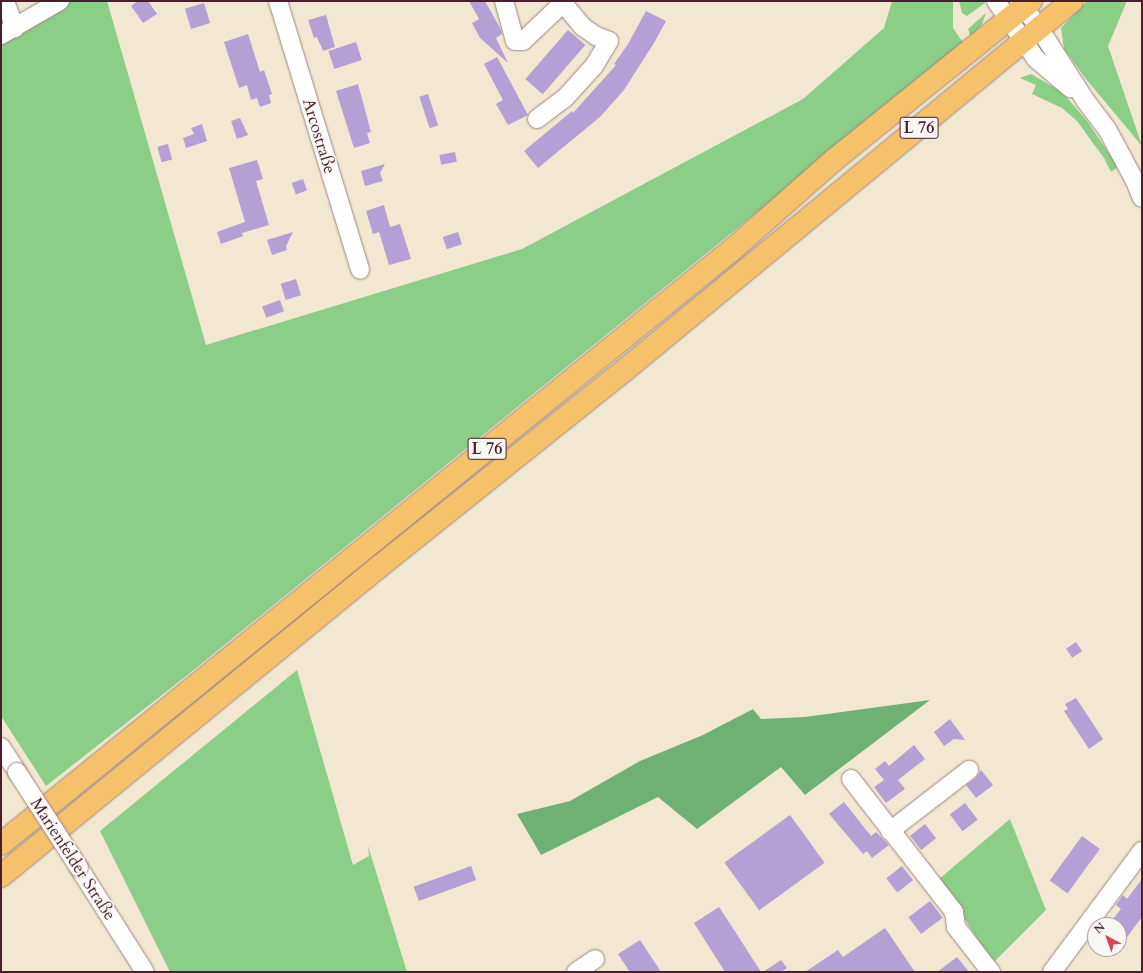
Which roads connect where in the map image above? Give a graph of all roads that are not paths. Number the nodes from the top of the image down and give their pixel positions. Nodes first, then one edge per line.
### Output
1 (5, 1) edge
2 (60, 1) edge
3 (278, 1) edge
4 (504, 1) edge
5 (996, 1) edge
6 (1072, 1) edge
7 (563, 2) edge
8 (1020, 7) edge
9 (8, 32) edge
10 (1031, 35) junction
11 (537, 119) dead end
12 (1142, 198) edge
13 (360, 270) dead end
14 (1, 747) edge
15 (969, 770) dead end
16 (851, 779) dead end
17 (890, 831) junction
18 (1, 844) edge
19 (1142, 850) edge
20 (1, 876) edge
21 (595, 959) dead end
22 (145, 972) edge
23 (576, 972) edge
24 (991, 972) edge
25 (1052, 972) edge

1 - 9 street
2 - 9 street
3 - 13 street, Arcostraße
4 - 7 street
5 - 8 street
6 - 10 main road, L 76
7 - 11 street
8 - 10 street
8 - 18 main road, L 76
10 - 12 street
10 - 20 main road, L 76
14 - 22 street, Marienfelder Straße, bridge
15 - 17 street
16 - 17 street
17 - 24 street
19 - 25 street
21 - 23 street

